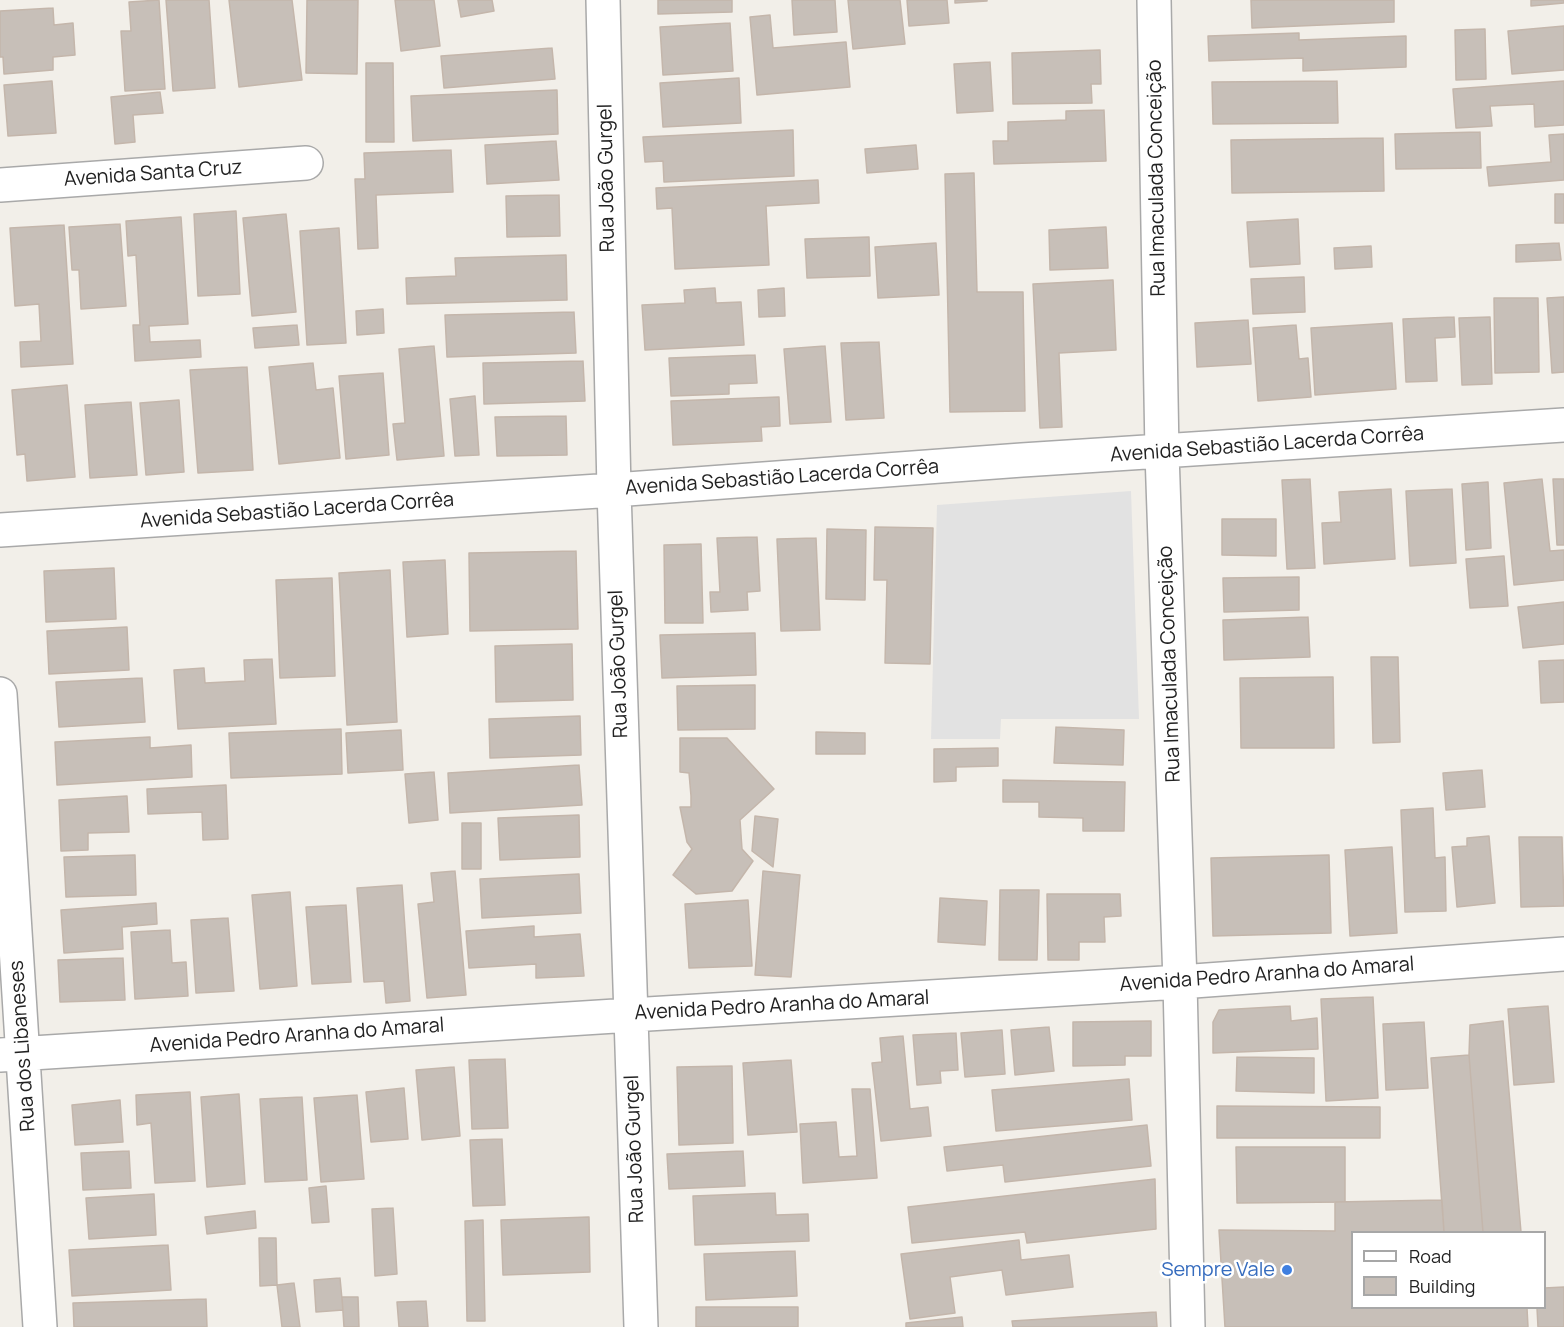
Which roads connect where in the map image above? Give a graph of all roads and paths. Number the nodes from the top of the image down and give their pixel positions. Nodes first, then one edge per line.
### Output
1 (603, 0) edge
2 (1154, 0) edge
3 (306, 163) dead end
4 (0, 186) edge
5 (1564, 425) edge
6 (1162, 453) junction
7 (614, 490) junction
8 (0, 530) edge
9 (0, 694) edge
10 (1564, 954) edge
11 (1180, 982) junction
12 (631, 1015) junction
13 (12, 1054) edge
14 (40, 1327) edge
15 (641, 1327) edge
16 (1188, 1327) edge

1 - 7 street, Rua João Gurgel
2 - 6 street, Rua Imaculada Conceição
3 - 4 street, Avenida Santa Cruz
5 - 6 street, Avenida Sebastião Lacerda Corrêa
6 - 7 street, Avenida Sebastião Lacerda Corrêa
6 - 11 street, Rua Imaculada Conceição
7 - 8 street, Avenida Sebastião Lacerda Corrêa
7 - 12 street, Rua João Gurgel
9 - 13 street, Rua dos Libaneses
10 - 11 street, Avenida Pedro Aranha do Amaral
11 - 12 street, Avenida Pedro Aranha do Amaral
11 - 16 street, Rua Imaculada Conceição
12 - 13 street, Avenida Pedro Aranha do Amaral
12 - 15 street, Rua João Gurgel
13 - 14 street, Rua dos Libaneses

